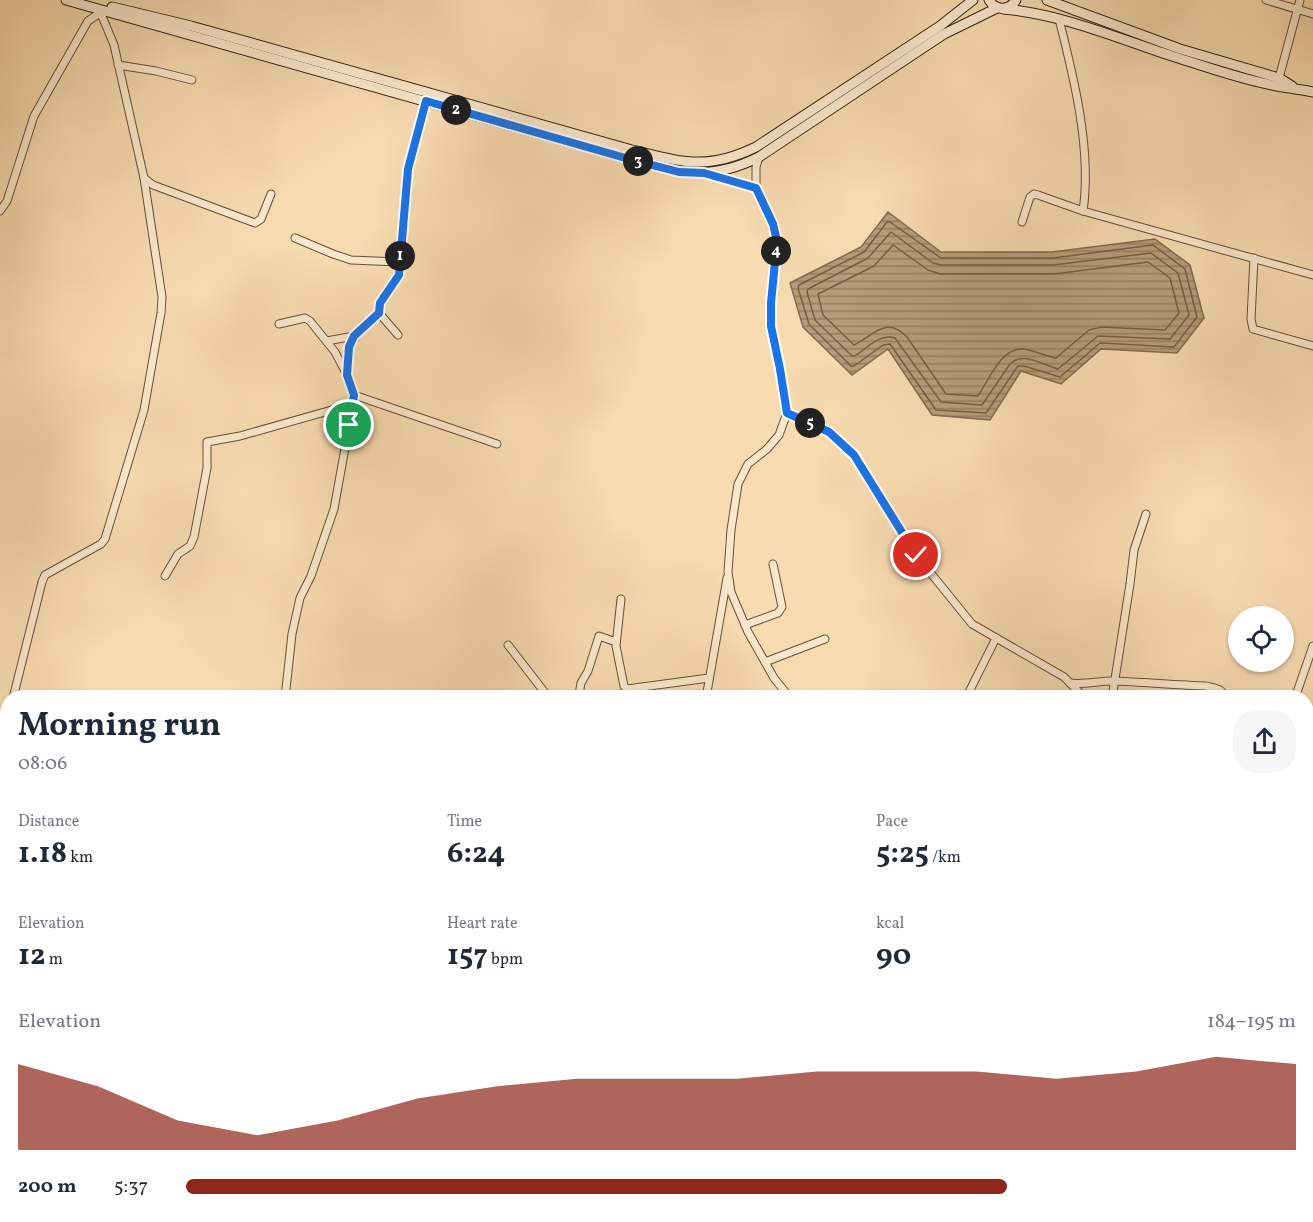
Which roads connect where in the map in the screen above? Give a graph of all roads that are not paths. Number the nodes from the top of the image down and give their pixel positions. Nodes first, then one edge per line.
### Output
1 (66, 0) edge
2 (82, 0) edge
3 (989, 0) edge
4 (1016, 0) edge
5 (1047, 0) edge
6 (1266, 0) edge
7 (1300, 0) edge
8 (972, 1) edge
9 (1000, 8) junction
10 (1299, 9) junction
11 (100, 11) junction
12 (1313, 14) edge
13 (1059, 19) junction
14 (118, 65) junction
15 (312, 65) junction
16 (1279, 78) junction
17 (192, 80) dead end
18 (1294, 88) junction
19 (1313, 93) edge
20 (426, 101) junction
21 (630, 154) junction
22 (759, 157) junction
23 (704, 173) junction
24 (144, 178) junction
25 (756, 188) junction
26 (271, 194) dead end
27 (0, 211) edge
28 (1083, 211) junction
29 (1022, 222) dead end
30 (295, 238) dead end
31 (1254, 258) junction
32 (399, 262) junction
33 (1313, 275) edge
34 (379, 313) junction
35 (279, 324) dead end
36 (398, 335) dead end
37 (354, 336) junction
38 (327, 341) junction
39 (1313, 346) edge
40 (347, 375) junction
41 (354, 395) junction
42 (353, 404) junction
43 (787, 413) junction
44 (497, 444) dead end
45 (1146, 514) dead end
46 (773, 564) dead end
47 (728, 572) junction
48 (165, 576) dead end
49 (621, 599) dead end
50 (745, 625) junction
51 (996, 638) junction
52 (825, 639) dead end
53 (616, 642) junction
54 (508, 645) dead end
55 (1313, 646) edge
56 (765, 662) junction
57 (709, 678) junction
58 (1114, 681) junction
59 (1070, 683) junction
60 (15, 690) edge
61 (286, 690) edge
62 (543, 690) edge
63 (580, 690) edge
64 (707, 690) edge
65 (784, 690) edge
66 (970, 690) edge
67 (1077, 690) edge
68 (1113, 690) edge
69 (1220, 690) edge
70 (1298, 690) edge

1 - 11 main road
2 - 15 main road
3 - 9 main road
4 - 9 main road
5 - 16 main road
6 - 10 street
7 - 10 street
8 - 21 main road
9 - 13 main road
9 - 22 main road
10 - 12 street
10 - 16 street
11 - 14 street
11 - 15 main road
11 - 27 street
13 - 18 main road
13 - 28 street
14 - 17 street
14 - 24 street
15 - 20 main road
15 - 21 main road
16 - 18 main road
18 - 19 main road
20 - 21 main road
20 - 32 street
21 - 23 main road
22 - 23 main road
22 - 25 street
23 - 25 street
24 - 26 street
24 - 60 street
25 - 43 street
28 - 29 street
28 - 31 street
30 - 32 street
31 - 33 street
31 - 39 street
32 - 34 street
34 - 36 street
34 - 37 street
35 - 38 street
37 - 38 street
37 - 40 street
38 - 40 street
40 - 41 street
41 - 42 street
41 - 44 street
42 - 48 street
42 - 61 street
43 - 47 street
43 - 51 street
45 - 58 street
46 - 50 street
47 - 50 street
47 - 57 street
49 - 53 street
50 - 56 street
51 - 59 street
51 - 66 street
52 - 56 street
53 - 57 street
53 - 63 street
54 - 62 street
55 - 70 street
56 - 65 street
57 - 64 street
58 - 59 street
58 - 68 street
58 - 69 street
59 - 67 street

